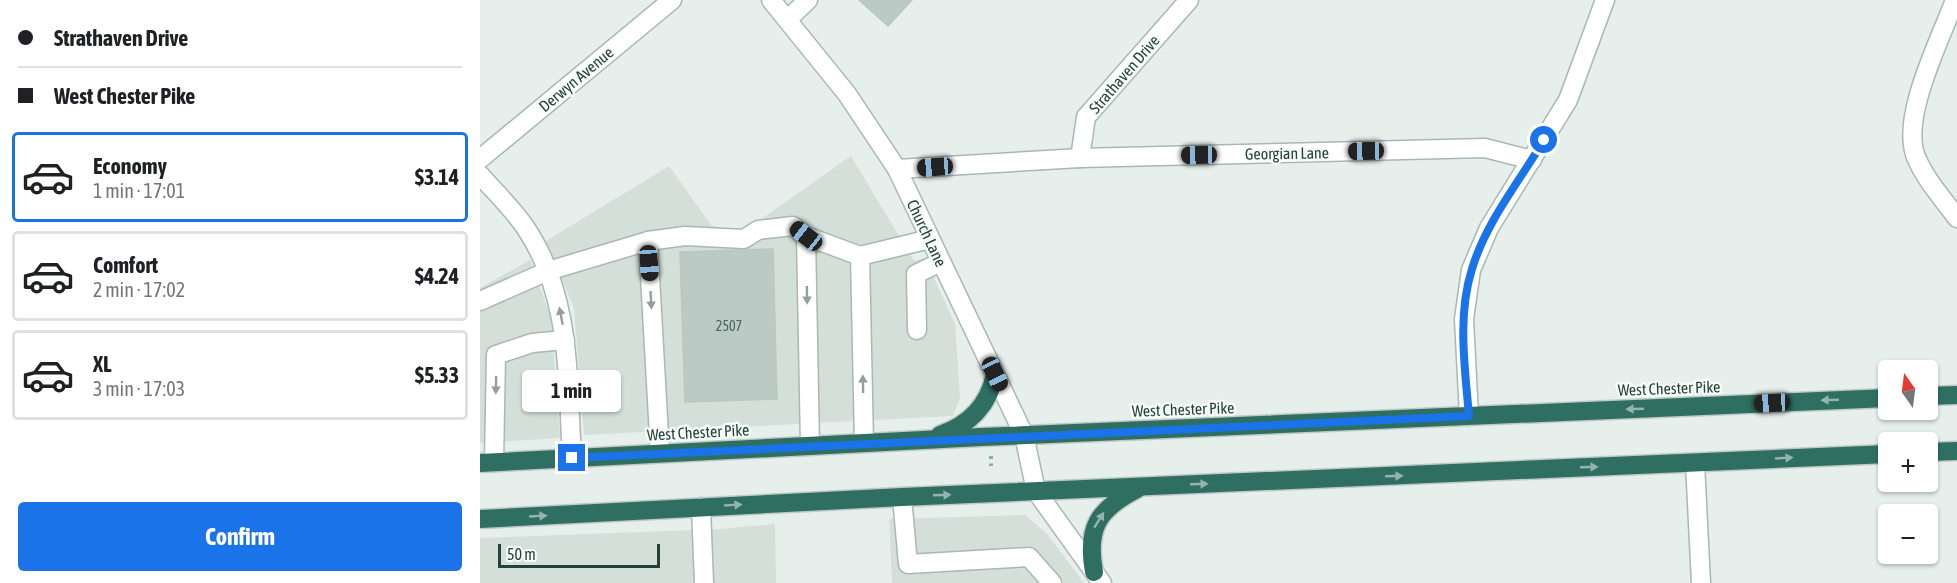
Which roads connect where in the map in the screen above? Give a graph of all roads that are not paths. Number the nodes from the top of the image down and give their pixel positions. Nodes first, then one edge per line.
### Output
1 (672, 0) edge
2 (771, 0) edge
3 (808, 0) edge
4 (1189, 0) edge
5 (1605, 0) edge
6 (1955, 0) edge
7 (787, 20) junction
8 (1080, 158) junction
9 (480, 159) edge
10 (1532, 160) junction
11 (897, 169) junction
12 (480, 175) edge
13 (1957, 218) edge
14 (806, 236) junction
15 (930, 239) junction
16 (648, 241) junction
17 (860, 256) junction
18 (941, 262) junction
19 (548, 271) junction
20 (480, 301) edge
21 (917, 330) dead end
22 (565, 340) junction
23 (995, 374) junction
24 (1957, 395) edge
25 (1938, 396) edge
26 (1878, 398) edge
27 (1469, 416) junction
28 (1024, 435) junction
29 (925, 440) junction
30 (864, 443) junction
31 (810, 445) junction
32 (1957, 451) edge
33 (1938, 452) edge
34 (660, 453) junction
35 (1878, 454) edge
36 (572, 458) junction
37 (487, 462) edge
38 (1695, 463) junction
39 (1141, 486) junction
40 (1036, 491) junction
41 (902, 497) junction
42 (701, 507) junction
43 (480, 519) edge
44 (1098, 577) edge
45 (704, 583) edge
46 (1052, 583) edge
47 (1701, 583) edge

1 - 9 street, Derwyn Avenue
2 - 7 street, Church Lane
3 - 7 street
4 - 8 street, Strathaven Drive
5 - 10 street
6 - 13 street
7 - 11 street, Church Lane
8 - 10 street, Georgian Lane
8 - 11 street, Georgian Lane
10 - 27 street
11 - 15 street, Church Lane
12 - 19 street
14 - 16 street
14 - 17 street
14 -> 31 street
15 - 17 street
15 - 18 street, Church Lane
16 - 19 street
16 -> 34 street
30 -> 17 street
18 - 21 street
18 - 23 street, Church Lane
19 - 20 street
22 -> 19 street
22 - 36 street
22 -> 37 street
23 - 28 street, Church Lane
23 - 29 highway
24 - 25 highway
26 -> 27 highway, West Chester Pike
27 - 28 highway, West Chester Pike
28 - 29 highway, West Chester Pike
28 - 40 street, Church Lane
29 - 30 highway, West Chester Pike
30 - 31 highway, West Chester Pike
31 - 34 highway, West Chester Pike
32 - 33 highway
34 - 36 highway, West Chester Pike
38 -> 35 highway
36 - 37 highway, West Chester Pike
39 -> 38 highway
38 - 47 street
39 - 40 highway
44 -> 39 highway
41 -> 40 highway
40 - 44 street
42 -> 41 highway
41 - 46 street
43 -> 42 highway
42 - 45 street

